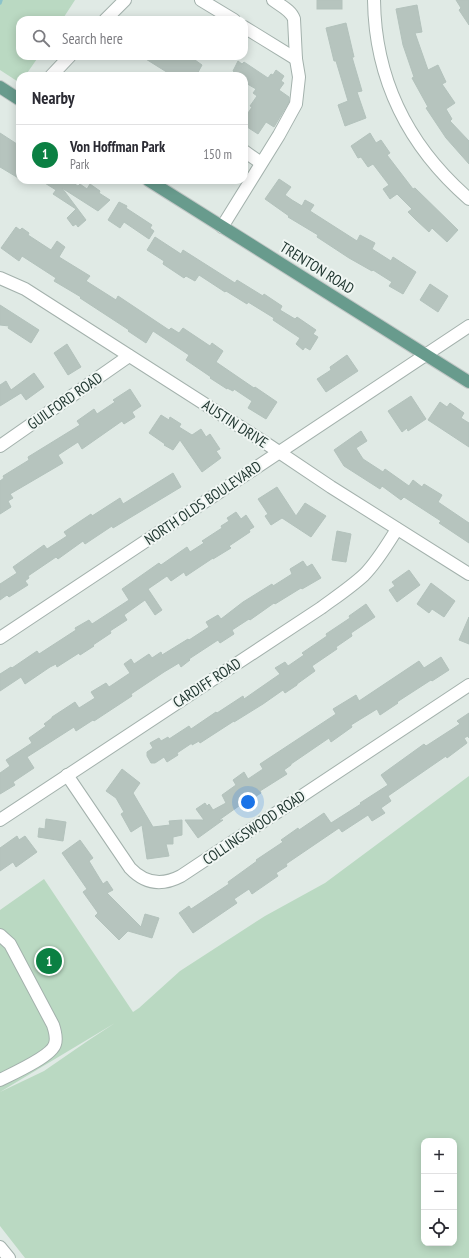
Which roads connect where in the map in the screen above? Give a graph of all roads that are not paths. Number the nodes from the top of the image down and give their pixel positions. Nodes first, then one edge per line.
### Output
1 (125, 0) edge
2 (202, 0) edge
3 (273, 0) edge
4 (374, 0) edge
5 (109, 16) edge
6 (228, 16) edge
7 (248, 29) edge
8 (296, 59) junction
9 (66, 60) edge
10 (55, 72) edge
11 (0, 87) edge
12 (16, 97) edge
13 (248, 154) edge
14 (261, 163) junction
15 (154, 184) edge
16 (469, 199) edge
17 (222, 227) junction
18 (0, 278) edge
19 (469, 326) edge
20 (129, 356) junction
21 (425, 356) junction
22 (469, 382) edge
23 (0, 446) edge
24 (279, 453) junction
25 (397, 529) junction
26 (469, 574) edge
27 (0, 638) edge
28 (469, 685) edge
29 (67, 775) junction
30 (0, 820) edge
31 (0, 935) edge
32 (0, 1080) edge
33 (0, 1247) edge
34 (9, 1258) edge

1 - 5 street
2 - 6 street
3 - 8 street
4 - 16 street
7 - 8 street
8 - 14 street
9 - 10 street
11 - 12 main road
13 - 14 street
14 - 17 street
15 - 17 main road, TRENTON ROAD
17 - 21 main road, TRENTON ROAD
18 - 20 street, AUSTIN DRIVE
19 - 21 street, NORTH OLDS BOULEVARD
20 - 23 street, GUILFORD ROAD
20 - 24 street, AUSTIN DRIVE
21 - 22 main road, TRENTON ROAD
21 - 24 street, NORTH OLDS BOULEVARD
24 - 25 street, AUSTIN DRIVE
24 - 27 street, NORTH OLDS BOULEVARD
25 - 26 street, AUSTIN DRIVE
25 - 29 street, CARDIFF ROAD
28 - 29 street, COLLINGSWOOD ROAD
29 - 30 street, CARDIFF ROAD
31 - 32 street
33 - 34 street

